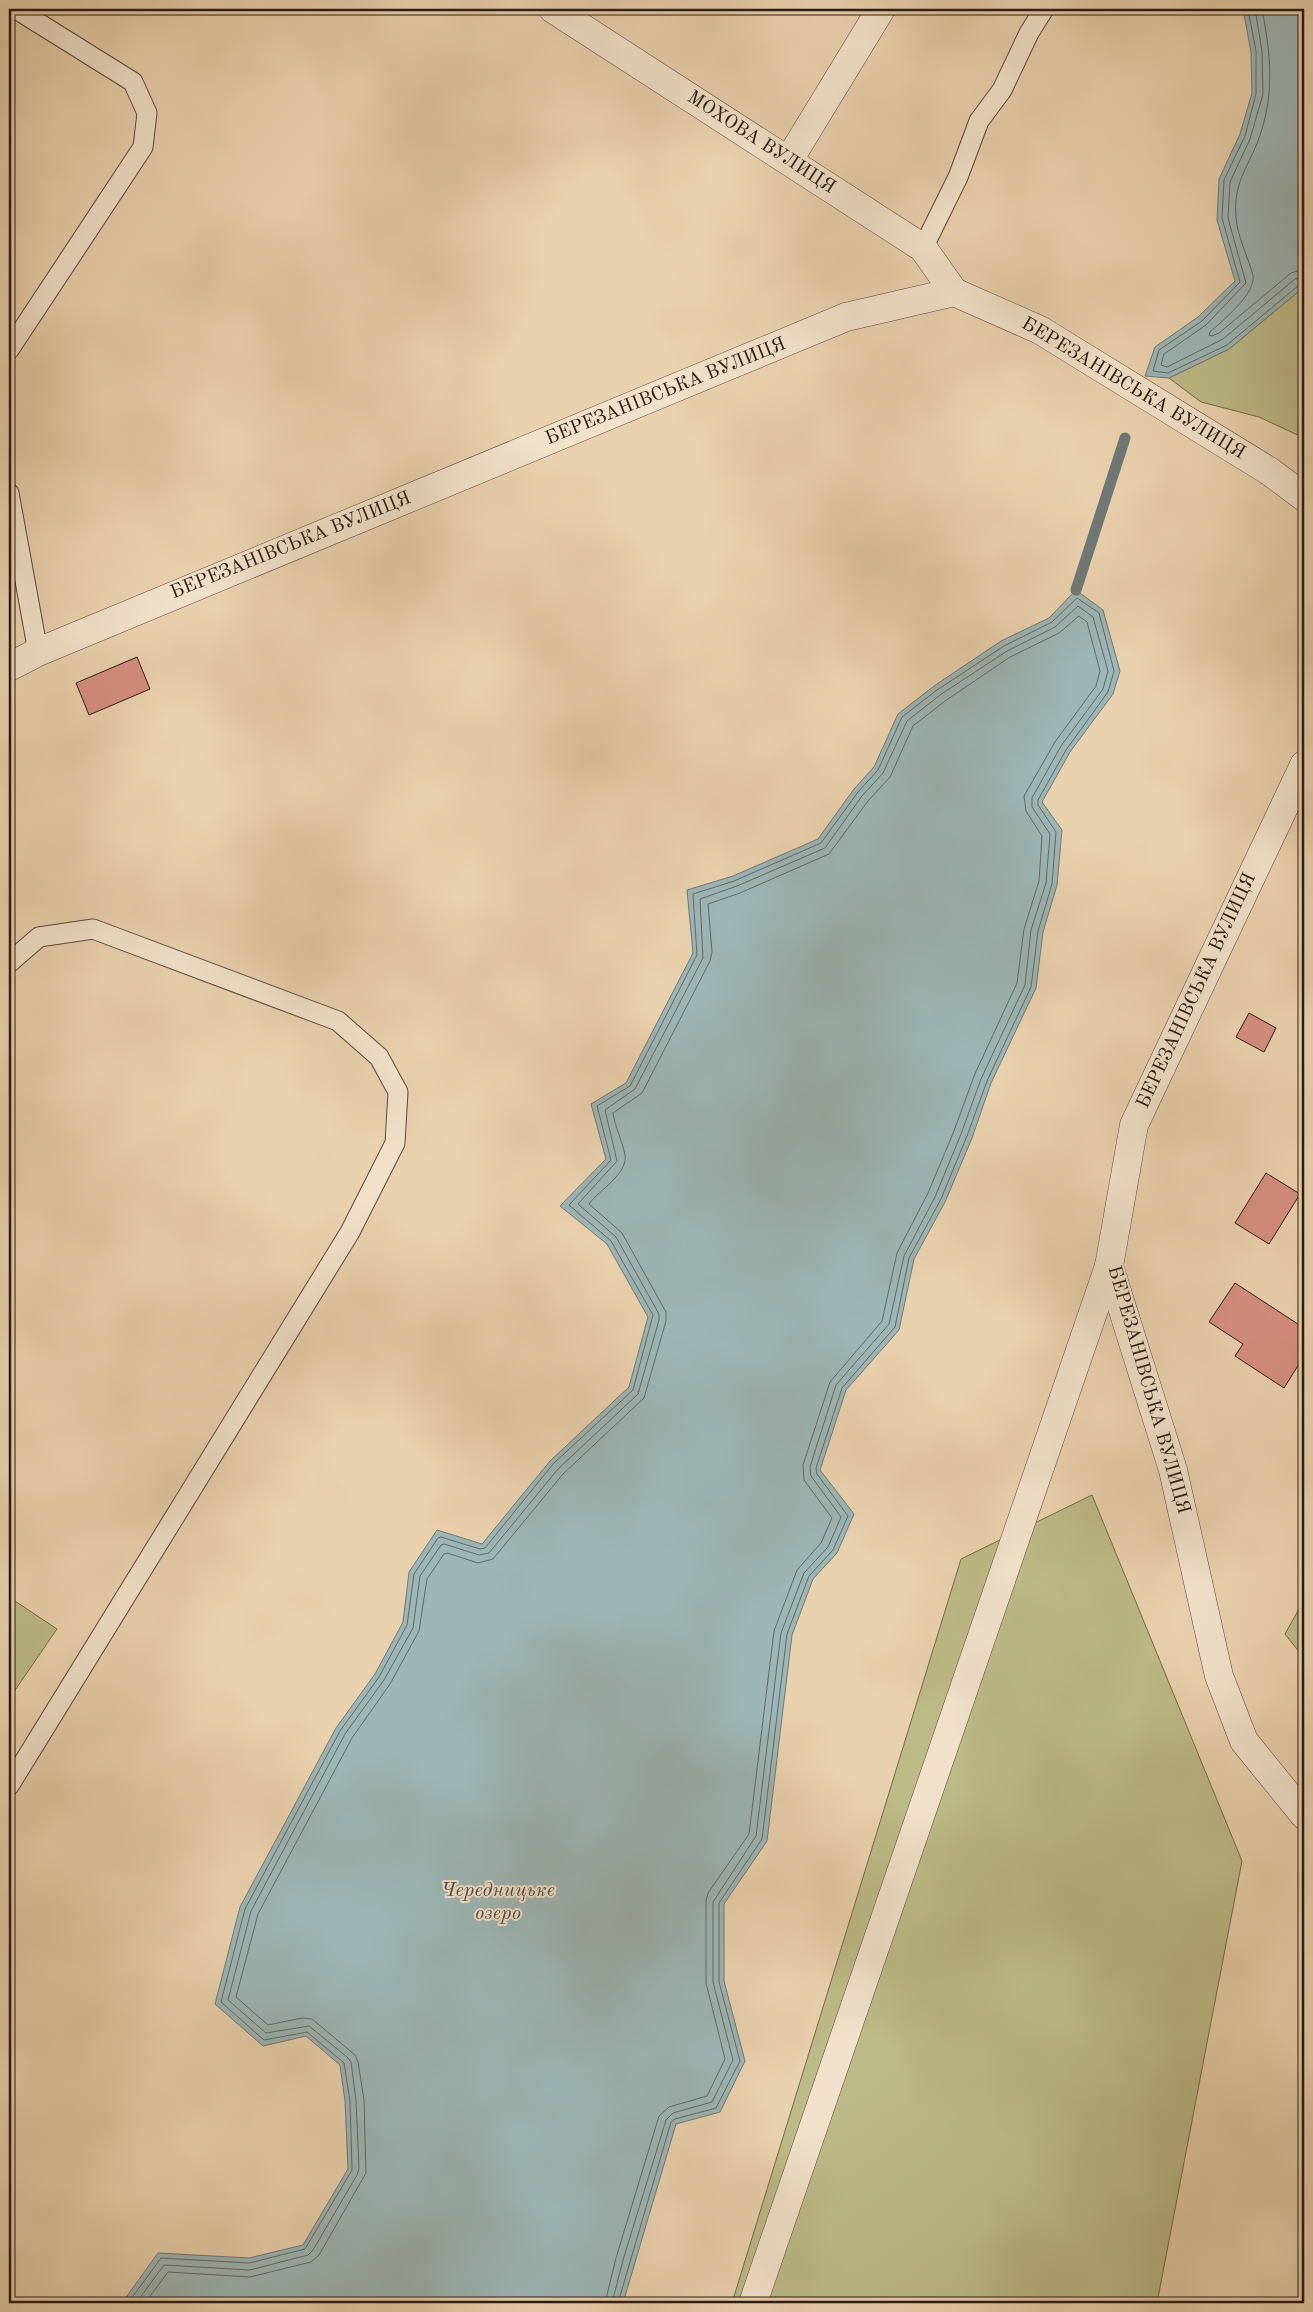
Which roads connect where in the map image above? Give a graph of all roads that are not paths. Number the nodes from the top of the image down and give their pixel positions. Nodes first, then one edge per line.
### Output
1 (16, 9) edge
2 (553, 9) edge
3 (881, 9) edge
4 (1044, 9) edge
5 (789, 160) junction
6 (923, 248) junction
7 (954, 292) junction
8 (9, 350) edge
9 (9, 493) edge
10 (1304, 497) edge
11 (38, 652) junction
12 (9, 667) edge
13 (1304, 765) edge
14 (9, 963) edge
15 (1109, 1266) junction
16 (9, 1786) edge
17 (1304, 1815) edge
18 (753, 2303) edge

1 - 8 lane
2 - 5 street, МОХОВА ВУЛИЦЯ
3 - 5 street
4 - 6 lane
5 - 6 street, МОХОВА ВУЛИЦЯ
6 - 7 street, МОХОВА ВУЛИЦЯ
7 - 10 street, БЕРЕЗАНІВСЬКА ВУЛИЦЯ
7 - 11 street, БЕРЕЗАНІВСЬКА ВУЛИЦЯ
9 - 11 lane
11 - 12 street, БЕРЕЗАНІВСЬКА ВУЛИЦЯ
13 - 15 street, БЕРЕЗАНІВСЬКА ВУЛИЦЯ
14 - 16 lane
15 - 17 street, БЕРЕЗАНІВСЬКА ВУЛИЦЯ
15 - 18 street

